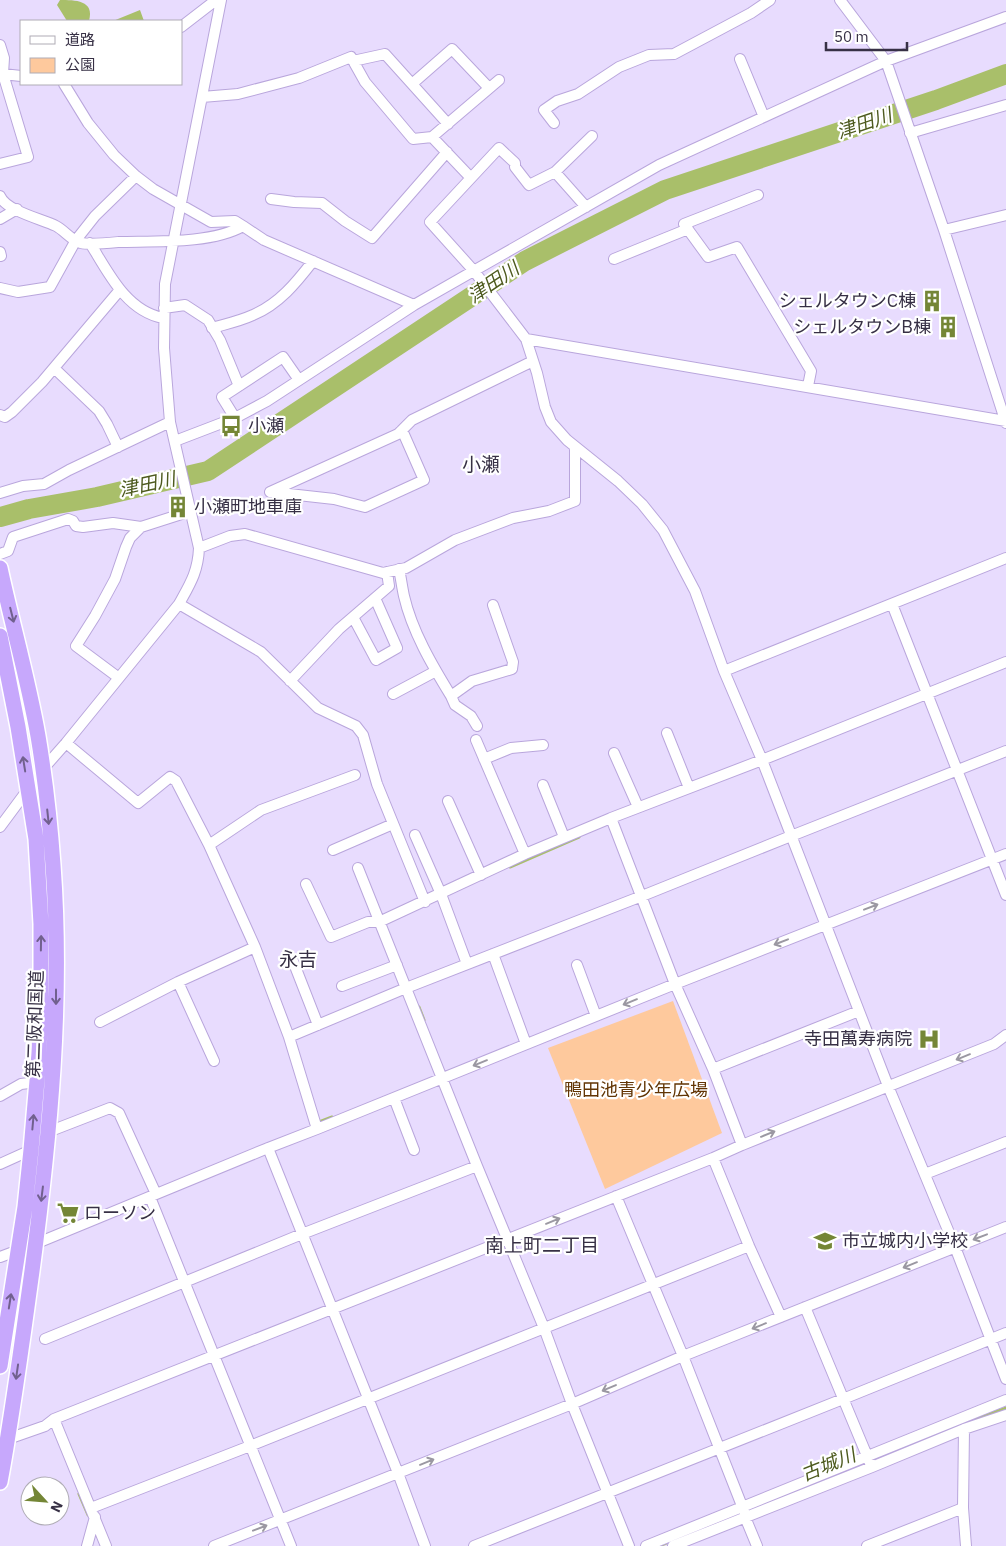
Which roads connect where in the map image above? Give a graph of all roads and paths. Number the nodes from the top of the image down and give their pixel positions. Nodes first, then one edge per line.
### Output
1 (216, 0) edge
2 (221, 0) edge
3 (770, 0) edge
4 (842, 1) edge
5 (1006, 17) edge
6 (182, 26) edge
7 (0, 45) edge
8 (740, 60) dead end
9 (353, 61) junction
10 (886, 61) junction
11 (3, 74) junction
12 (20, 76) edge
13 (499, 80) dead end
14 (412, 84) junction
15 (65, 85) edge
16 (490, 88) junction
17 (202, 98) junction
18 (1006, 105) edge
19 (764, 117) junction
20 (554, 123) dead end
21 (448, 124) junction
22 (910, 133) junction
23 (592, 136) dead end
24 (432, 137) junction
25 (446, 152) junction
26 (0, 164) edge
27 (555, 172) junction
28 (136, 176) junction
29 (471, 178) junction
30 (758, 195) dead end
31 (0, 196) edge
32 (271, 199) dead end
33 (180, 205) junction
34 (586, 207) junction
35 (16, 209) junction
36 (1006, 215) edge
37 (0, 219) edge
38 (684, 223) junction
39 (243, 226) junction
40 (944, 230) junction
41 (76, 240) junction
42 (173, 241) junction
43 (90, 243) junction
44 (614, 259) dead end
45 (312, 261) junction
46 (474, 271) junction
47 (0, 288) edge
48 (120, 291) junction
49 (414, 305) junction
50 (163, 313) junction
51 (212, 328) junction
52 (526, 339) junction
53 (533, 361) junction
54 (54, 368) junction
55 (299, 380) junction
56 (239, 386) junction
57 (808, 386) junction
58 (0, 415) edge
59 (235, 418) junction
60 (170, 422) junction
61 (1006, 422) edge
62 (402, 430) junction
63 (174, 440) junction
64 (118, 446) junction
65 (575, 447) junction
66 (0, 493) edge
67 (191, 511) junction
68 (141, 527) junction
69 (199, 548) junction
70 (0, 554) edge
71 (1006, 558) edge
72 (0, 568) edge
73 (399, 569) junction
74 (387, 572) junction
75 (375, 598) junction
76 (179, 604) junction
77 (892, 604) junction
78 (492, 605) dead end
79 (353, 617) junction
80 (0, 636) edge
81 (1006, 662) edge
82 (436, 671) junction
83 (724, 671) junction
84 (118, 678) junction
85 (290, 681) junction
86 (927, 693) junction
87 (393, 694) dead end
88 (451, 696) junction
89 (477, 726) dead end
90 (667, 732) dead end
91 (476, 740) dead end
92 (66, 743) junction
93 (543, 745) dead end
94 (1006, 751) edge
95 (614, 752) dead end
96 (484, 759) junction
97 (762, 760) junction
98 (43, 769) junction
99 (957, 770) junction
100 (355, 775) dead end
101 (543, 785) dead end
102 (28, 788) junction
103 (689, 788) junction
104 (448, 801) dead end
105 (638, 807) junction
106 (611, 818) junction
107 (393, 824) junction
108 (0, 827) edge
109 (415, 834) dead end
110 (791, 836) junction
111 (564, 838) junction
112 (209, 845) junction
113 (333, 850) dead end
114 (525, 854) junction
115 (1006, 854) edge
116 (992, 859) junction
117 (358, 868) dead end
118 (481, 875) junction
119 (306, 884) dead end
120 (441, 894) junction
121 (1006, 895) edge
122 (642, 896) junction
123 (425, 902) junction
124 (379, 922) junction
125 (826, 924) junction
126 (255, 947) junction
127 (493, 954) junction
128 (293, 961) dead end
129 (467, 964) junction
130 (397, 965) junction
131 (577, 965) dead end
132 (178, 982) junction
133 (675, 984) junction
134 (342, 986) dead end
135 (406, 988) junction
136 (859, 1011) junction
137 (596, 1016) junction
138 (100, 1022) dead end
139 (318, 1024) junction
140 (1006, 1035) edge
141 (289, 1036) junction
142 (526, 1044) junction
143 (214, 1061) dead end
144 (713, 1070) junction
145 (442, 1078) junction
146 (37, 1082) junction
147 (888, 1086) junction
148 (0, 1096) edge
149 (394, 1098) junction
150 (317, 1129) junction
151 (48, 1132) junction
152 (1006, 1142) edge
153 (742, 1145) junction
154 (268, 1148) junction
155 (31, 1150) junction
156 (414, 1150) dead end
157 (713, 1158) junction
158 (0, 1164) edge
159 (477, 1166) junction
160 (925, 1174) junction
161 (153, 1195) junction
162 (616, 1196) junction
163 (1006, 1227) edge
164 (302, 1234) junction
165 (508, 1239) junction
166 (35, 1244) junction
167 (749, 1246) junction
168 (955, 1247) junction
169 (19, 1250) junction
170 (0, 1257) edge
171 (185, 1282) junction
172 (653, 1284) junction
173 (805, 1307) junction
174 (333, 1309) junction
175 (781, 1317) junction
176 (544, 1328) junction
177 (1006, 1333) edge
178 (45, 1339) dead end
179 (991, 1339) junction
180 (214, 1356) junction
181 (683, 1356) junction
182 (0, 1366) edge
183 (1006, 1378) edge
184 (368, 1399) junction
185 (843, 1399) junction
186 (1006, 1400) edge
187 (572, 1404) junction
188 (1006, 1415) edge
189 (54, 1418) junction
190 (964, 1429) junction
191 (4, 1441) edge
192 (250, 1446) junction
193 (719, 1449) junction
194 (866, 1457) junction
195 (872, 1468) junction
196 (398, 1474) junction
197 (0, 1482) edge
198 (608, 1492) junction
199 (963, 1508) junction
200 (93, 1513) junction
201 (745, 1514) junction
202 (280, 1520) junction
203 (87, 1546) edge
204 (106, 1546) edge
205 (214, 1546) edge
206 (291, 1546) edge
207 (426, 1546) edge
208 (474, 1546) edge
209 (629, 1546) edge
210 (646, 1546) edge
211 (672, 1546) edge
212 (757, 1546) edge
213 (866, 1546) edge
214 (966, 1546) edge

1 - 6 street
2 - 17 street
3 - 20 street
4 - 10 street
5 - 10 street
7 - 11 street
8 - 19 street
9 - 14 street
9 - 17 street
9 - 24 street
10 - 19 street
10 - 22 street
11 - 12 street
11 - 26 street
13 - 16 street
14 - 16 street
14 - 21 street
15 - 28 street
16 - 21 street
17 - 33 street
18 - 22 street
19 - 34 street
21 - 24 street
22 - 40 street
23 - 27 street
24 - 25 street
25 - 29 street
25 - 32 street
27 - 29 street
27 - 34 street
28 - 33 street
28 - 41 street
29 - 46 street
30 - 38 street
31 - 35 street
33 - 39 street
33 - 42 street
34 - 46 street
35 - 37 street
35 - 41 street
36 - 40 street
38 - 44 street
38 - 57 street
39 - 42 street
39 - 45 street
40 - 61 street
41 - 43 street
41 - 47 street
42 - 43 street
42 - 50 street
43 - 48 street
45 - 49 street
45 - 51 street
46 - 49 street
46 - 52 street
48 - 50 street
48 - 54 street
49 - 55 street
50 - 51 street
50 - 60 street
51 - 56 street
52 - 53 street
52 - 57 street
53 - 62 street
53 - 65 street
54 - 58 street
54 - 64 street
55 - 56 street
55 - 59 street
56 - 59 street
57 - 61 street
59 - 63 street
60 - 63 street
60 - 64 street
62 - 62 street
63 - 67 street
64 - 66 street
65 - 73 street
65 - 83 street
67 - 68 street
67 - 69 street
68 - 70 street
68 - 84 street
69 - 74 street
69 - 76 street
71 - 77 street
72 -> 98 highway, 第二阪和国道
73 - 74 street
73 - 82 street
74 - 75 street
75 - 79 street
75 - 79 street
76 - 84 street
76 - 85 street
77 - 83 street
77 - 86 street
78 - 88 street
79 - 85 street
102 -> 80 highway, 第二阪和国道
81 - 86 street
82 - 87 street
82 - 88 street
83 - 97 street
84 - 92 street
85 - 107 street
86 - 97 street
86 - 99 street
88 - 89 street
90 - 103 street
91 - 96 street
92 - 98 street
92 - 112 street
93 - 96 street
94 - 99 street
95 - 105 street
96 - 114 street
97 - 103 street
97 - 110 street
98 - 102 street
98 -> 151 highway, 第二阪和国道
99 - 110 street
99 - 116 street
100 - 112 street
101 - 111 street
102 - 108 street
146 -> 102 highway, 第二阪和国道
103 - 105 street
104 - 118 street
105 - 106 street
106 - 111 street
106 - 122 street
107 - 113 street
107 - 123 street
109 - 120 street
110 - 122 street
110 - 125 street
111 - 114 street
112 - 126 street
114 - 118 street
115 - 116 street
116 - 121 street
125 -> 116 street
117 - 124 street
118 - 120 street
119 - 124 street
120 - 123 street
120 - 129 street
122 - 127 street
122 - 133 street
123 - 124 street
124 - 130 street
125 -> 133 street
125 - 136 street
126 - 132 street
126 - 141 street
127 - 129 street
127 - 142 street
128 - 139 street
129 - 135 street
130 - 134 street
130 - 135 street
131 - 137 street
132 - 138 street
132 - 143 street
133 -> 137 street
133 - 144 street
135 - 139 street
135 - 145 street
136 - 144 street
136 - 147 street
137 - 142 street
139 - 141 street
140 -> 147 street
141 - 150 street
142 -> 145 street
144 - 153 street
145 - 149 street
145 - 159 street
146 - 148 street
155 -> 146 highway, 第二阪和国道
153 -> 147 street
147 - 160 street
149 - 150 street
149 - 156 street
150 - 154 street
151 - 155 street
151 - 161 street
151 -> 166 highway, 第二阪和国道
152 - 160 street
153 - 157 street
154 - 161 street
154 - 164 street
155 - 158 street
155 - 169 highway, 第二阪和国道
157 - 162 street
157 - 167 street
159 - 164 street
159 - 165 street
160 - 168 street
161 - 166 street
161 - 171 street
165 -> 162 street
162 - 172 street
163 -> 168 street
164 - 171 street
164 - 174 street
165 - 174 street
165 - 176 street
166 -> 191 highway, 第二阪和国道
167 - 172 street
167 - 175 street
168 -> 173 street
168 - 179 street
169 - 170 street
182 -> 169 highway, 第二阪和国道
171 - 178 street
171 - 180 street
172 - 176 street
172 - 181 street
173 - 175 street
173 - 185 street
174 - 180 street
174 - 184 street
175 -> 181 street
176 - 184 street
176 - 187 street
177 - 179 street
179 - 183 street
179 - 185 street
180 - 189 street
180 - 192 street
181 -> 187 street
181 - 193 street
184 - 192 street
184 - 196 street
185 - 193 street
185 - 194 street
186 - 194 street
196 -> 187 street
187 - 198 street
188 - 190 street
189 - 191 street
189 - 200 street
190 - 195 street
190 - 199 street
191 - 197 highway, 第二阪和国道
192 - 200 street
192 - 202 street
193 - 198 street
193 - 201 street
194 - 195 street
194 - 201 street
195 - 201 street
196 - 202 street
196 - 207 street
198 - 208 street
198 - 209 street
199 - 213 street
199 - 214 street
200 - 203 street
200 - 204 street
201 - 210 street
201 - 211 street
201 - 212 street
205 -> 202 street
202 - 206 street

